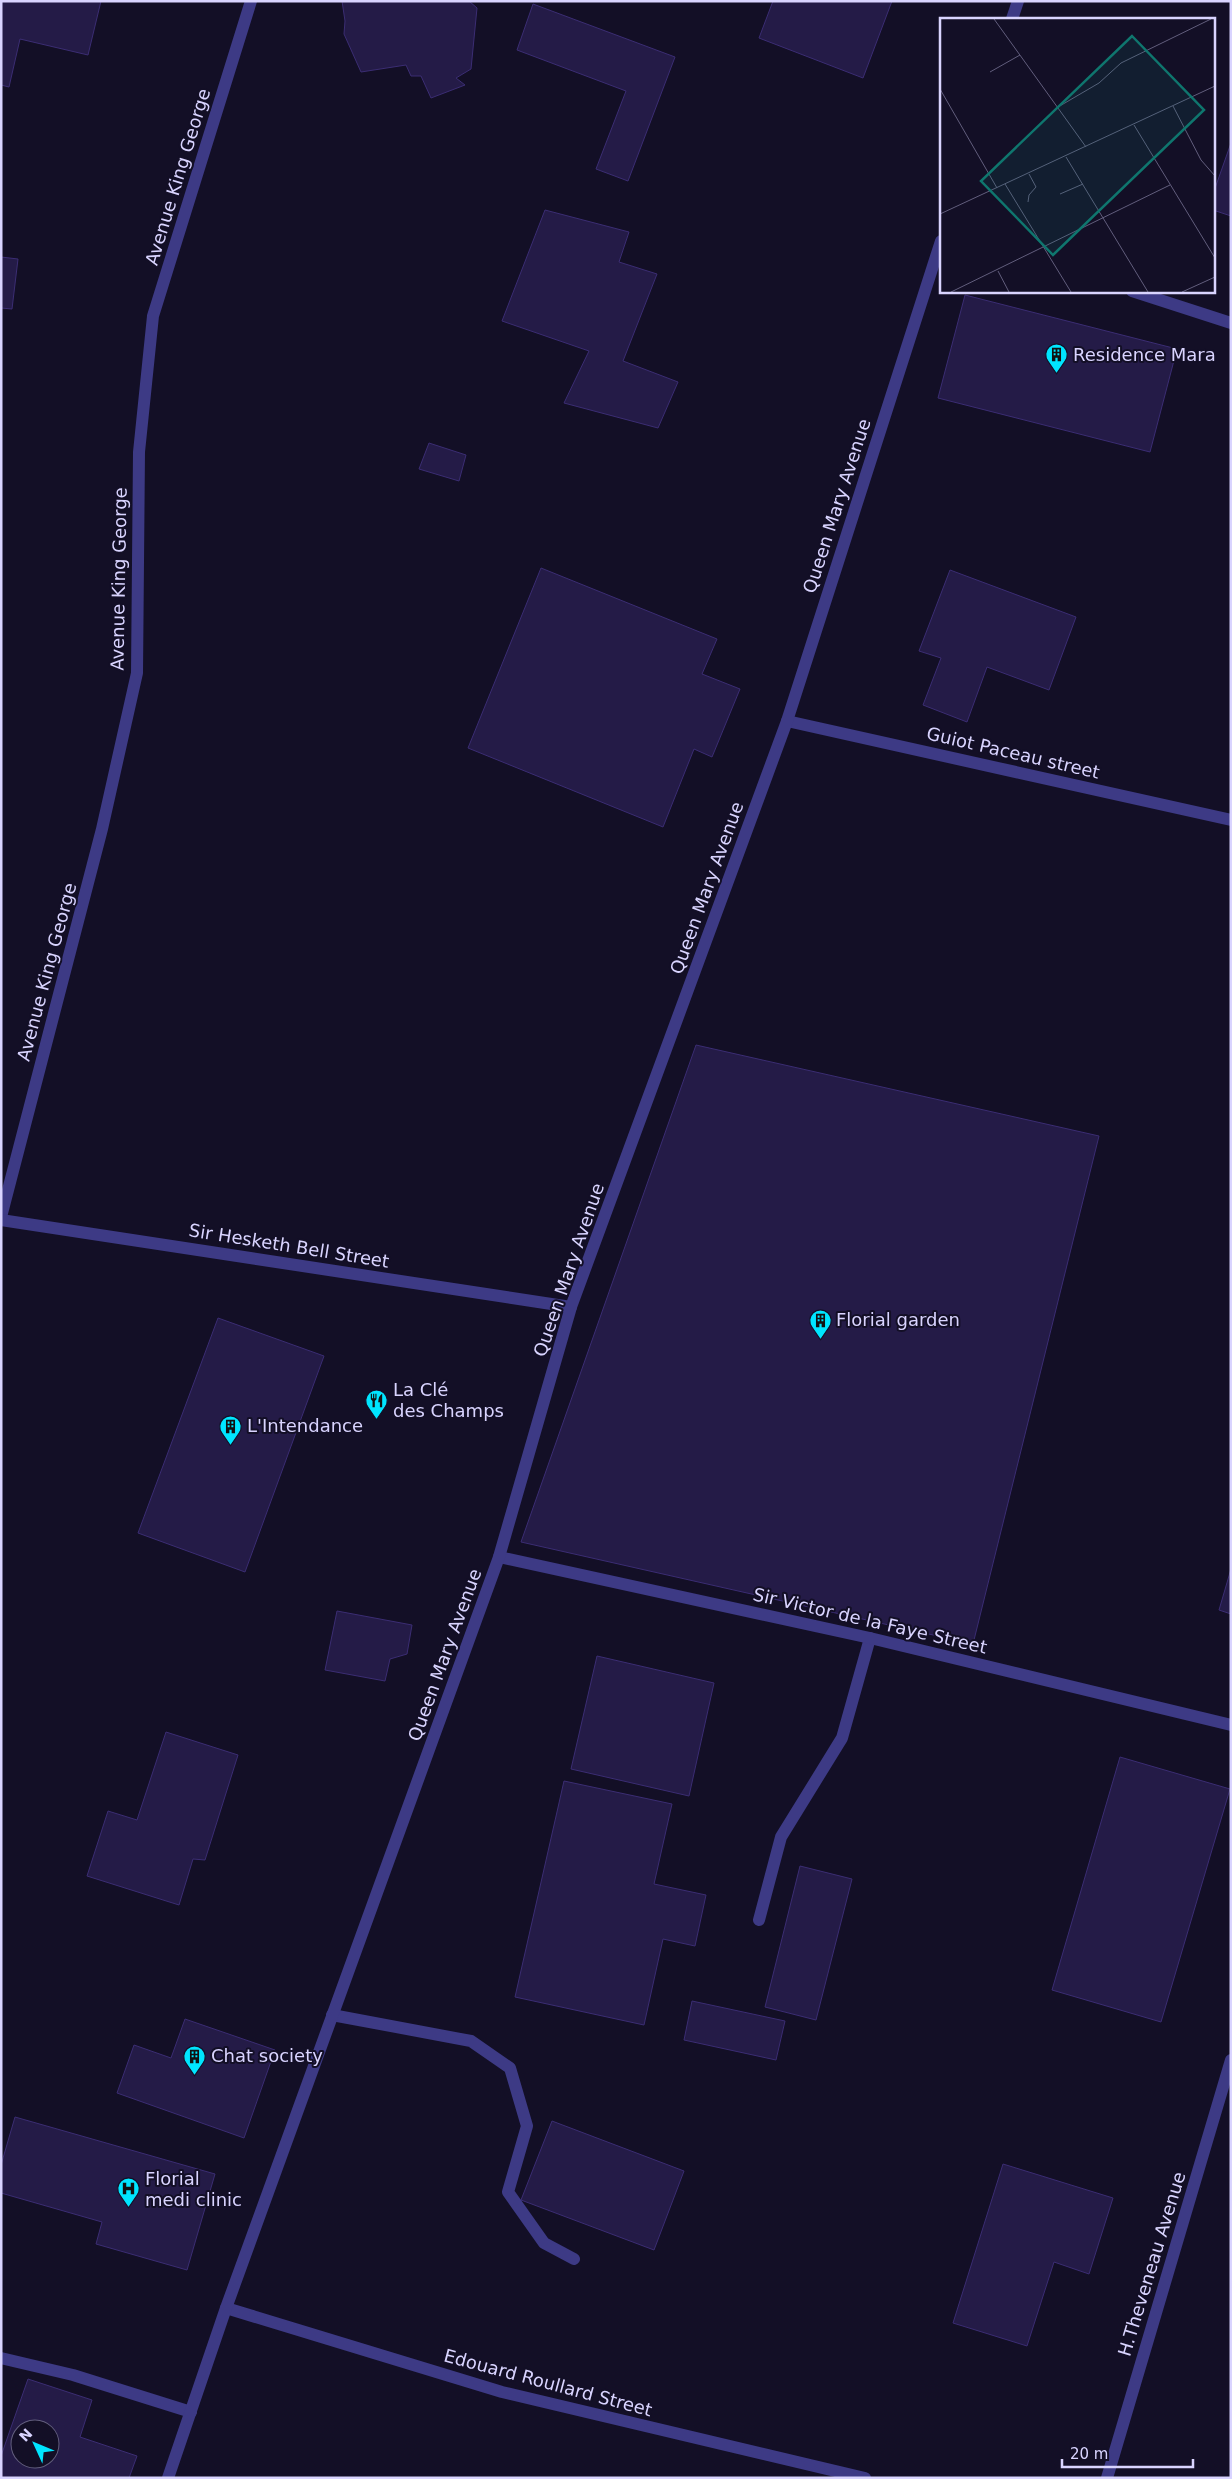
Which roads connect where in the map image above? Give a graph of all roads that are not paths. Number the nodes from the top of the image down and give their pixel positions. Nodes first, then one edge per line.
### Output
1 (251, 1) edge
2 (1018, 1) edge
3 (1012, 18) edge
4 (940, 244) edge
5 (1135, 292) edge
6 (1231, 323) edge
7 (787, 721) junction
8 (1231, 820) edge
9 (1, 1218) edge
10 (571, 1307) junction
11 (500, 1557) junction
12 (870, 1638) junction
13 (1231, 1725) edge
14 (760, 1920) dead end
15 (332, 2015) junction
16 (1231, 2060) edge
17 (574, 2259) dead end
18 (226, 2308) junction
19 (1, 2358) edge
20 (191, 2412) junction
21 (168, 2478) edge
22 (865, 2478) edge
23 (1107, 2478) edge

1 - 9 street, Avenue King George
2 - 3 street
4 - 7 street, Queen Mary Avenue
5 - 6 street
7 - 8 street, Guiot Paceau street
7 - 10 street, Queen Mary Avenue
9 - 10 street, Sir Hesketh Bell Street
10 - 11 street, Queen Mary Avenue
11 - 12 street, Sir Victor de la Faye Street
11 - 15 street, Queen Mary Avenue
12 - 13 street, Sir Victor de la Faye Street
12 - 14 street
15 - 17 street
15 - 18 street, Queen Mary Avenue
16 - 23 street, H.Theveneau Avenue
18 - 20 street, Queen Mary Avenue
18 - 22 street, Edouard Roullard Street
19 - 20 street
20 - 21 street, Queen Mary Avenue

